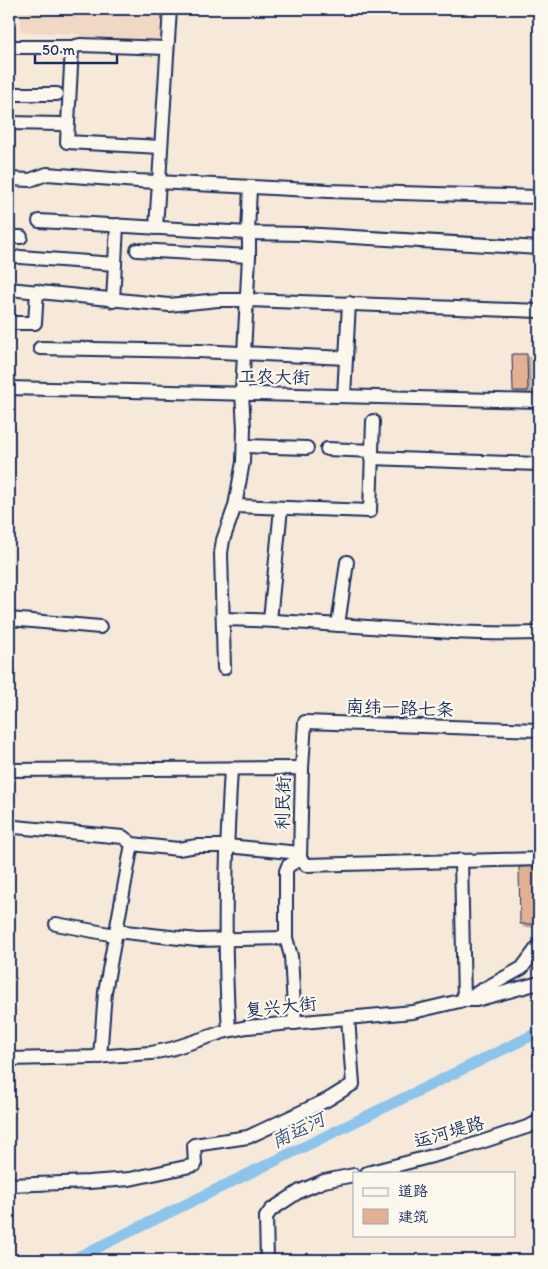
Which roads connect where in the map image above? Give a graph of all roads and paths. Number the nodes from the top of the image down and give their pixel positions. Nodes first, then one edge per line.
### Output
1 (170, 9) edge
2 (72, 46) junction
3 (9, 47) edge
4 (167, 48) junction
5 (9, 94) edge
6 (57, 94) dead end
7 (9, 123) edge
8 (60, 124) dead end
9 (161, 147) junction
10 (9, 179) edge
11 (159, 182) junction
12 (250, 187) junction
13 (539, 197) edge
14 (39, 220) dead end
15 (117, 226) junction
16 (156, 228) junction
17 (248, 233) junction
18 (539, 248) edge
19 (137, 250) dead end
20 (249, 256) junction
21 (20, 257) dead end
22 (115, 264) junction
23 (9, 289) edge
24 (37, 291) junction
25 (247, 300) junction
26 (113, 301) junction
27 (349, 303) junction
28 (539, 311) edge
29 (9, 323) edge
30 (40, 348) dead end
31 (244, 353) junction
32 (346, 358) junction
33 (9, 388) edge
34 (242, 394) junction
35 (344, 396) junction
36 (539, 401) edge
37 (373, 421) dead end
38 (244, 446) junction
39 (307, 448) dead end
40 (327, 449) dead end
41 (372, 454) junction
42 (539, 464) edge
43 (236, 506) junction
44 (281, 508) junction
45 (347, 562) dead end
46 (9, 619) edge
47 (223, 619) junction
48 (270, 620) junction
49 (338, 624) junction
50 (100, 627) dead end
51 (539, 634) edge
52 (224, 668) dead end
53 (539, 730) edge
54 (231, 768) junction
55 (302, 768) junction
56 (9, 770) edge
57 (15, 827) dead end
58 (132, 844) junction
59 (227, 846) junction
60 (300, 856) junction
61 (539, 859) edge
62 (460, 860) junction
63 (56, 924) dead end
64 (116, 933) junction
65 (286, 938) junction
66 (225, 939) junction
67 (539, 945) edge
68 (539, 983) edge
69 (464, 1000) junction
70 (348, 1018) junction
71 (295, 1023) junction
72 (229, 1030) junction
73 (100, 1057) junction
74 (9, 1059) edge
75 (539, 1120) edge
76 (371, 1172) edge
77 (353, 1176) edge
78 (9, 1185) edge
79 (266, 1260) edge

1 - 4 street
2 - 3 street
2 - 4 street
2 - 9 street
4 - 9 street
5 - 6 street
7 - 8 street
9 - 11 street
10 - 11 street
11 - 12 street
11 - 16 street
12 - 13 street
12 - 17 street
14 - 15 street
15 - 16 street
15 - 22 street
16 - 17 street
17 - 18 street
17 - 20 street
19 - 20 street
20 - 25 street
21 - 22 street
22 - 26 street
23 - 24 street
24 - 26 street
24 - 29 street
25 - 26 street
25 - 27 street
25 - 31 street
27 - 28 street
27 - 32 street
30 - 31 street
31 - 32 street
31 - 34 street
32 - 35 street
33 - 34 street, 工农大街
34 - 35 street, 工农大街
34 - 38 street
35 - 36 street, 工农大街
37 - 41 street
38 - 39 street
38 - 43 street
40 - 41 street
41 - 42 street
41 - 44 street
43 - 44 street
43 - 47 street
44 - 48 street
45 - 49 street
46 - 50 street
47 - 48 street
47 - 52 street
48 - 49 street
49 - 51 street
53 - 55 street, 南纬一路七条
54 - 55 street, 利民街
54 - 56 street, 利民街
54 - 59 street
55 - 60 street, 利民街
57 - 58 street
58 - 59 street
58 - 64 street
59 - 60 street
59 - 66 street
60 - 62 street
60 - 65 street
61 - 62 street
62 - 69 street
63 - 64 street
64 - 66 street
64 - 73 street
65 - 66 street
65 - 71 street
66 - 72 street
67 - 69 street, 复兴大街
68 - 69 street
69 - 70 street, 复兴大街
70 - 71 street, 复兴大街
70 - 78 street
71 - 72 street, 复兴大街
72 - 73 street, 复兴大街
73 - 74 street, 复兴大街
75 - 76 street, 运河堤路
77 - 79 street

